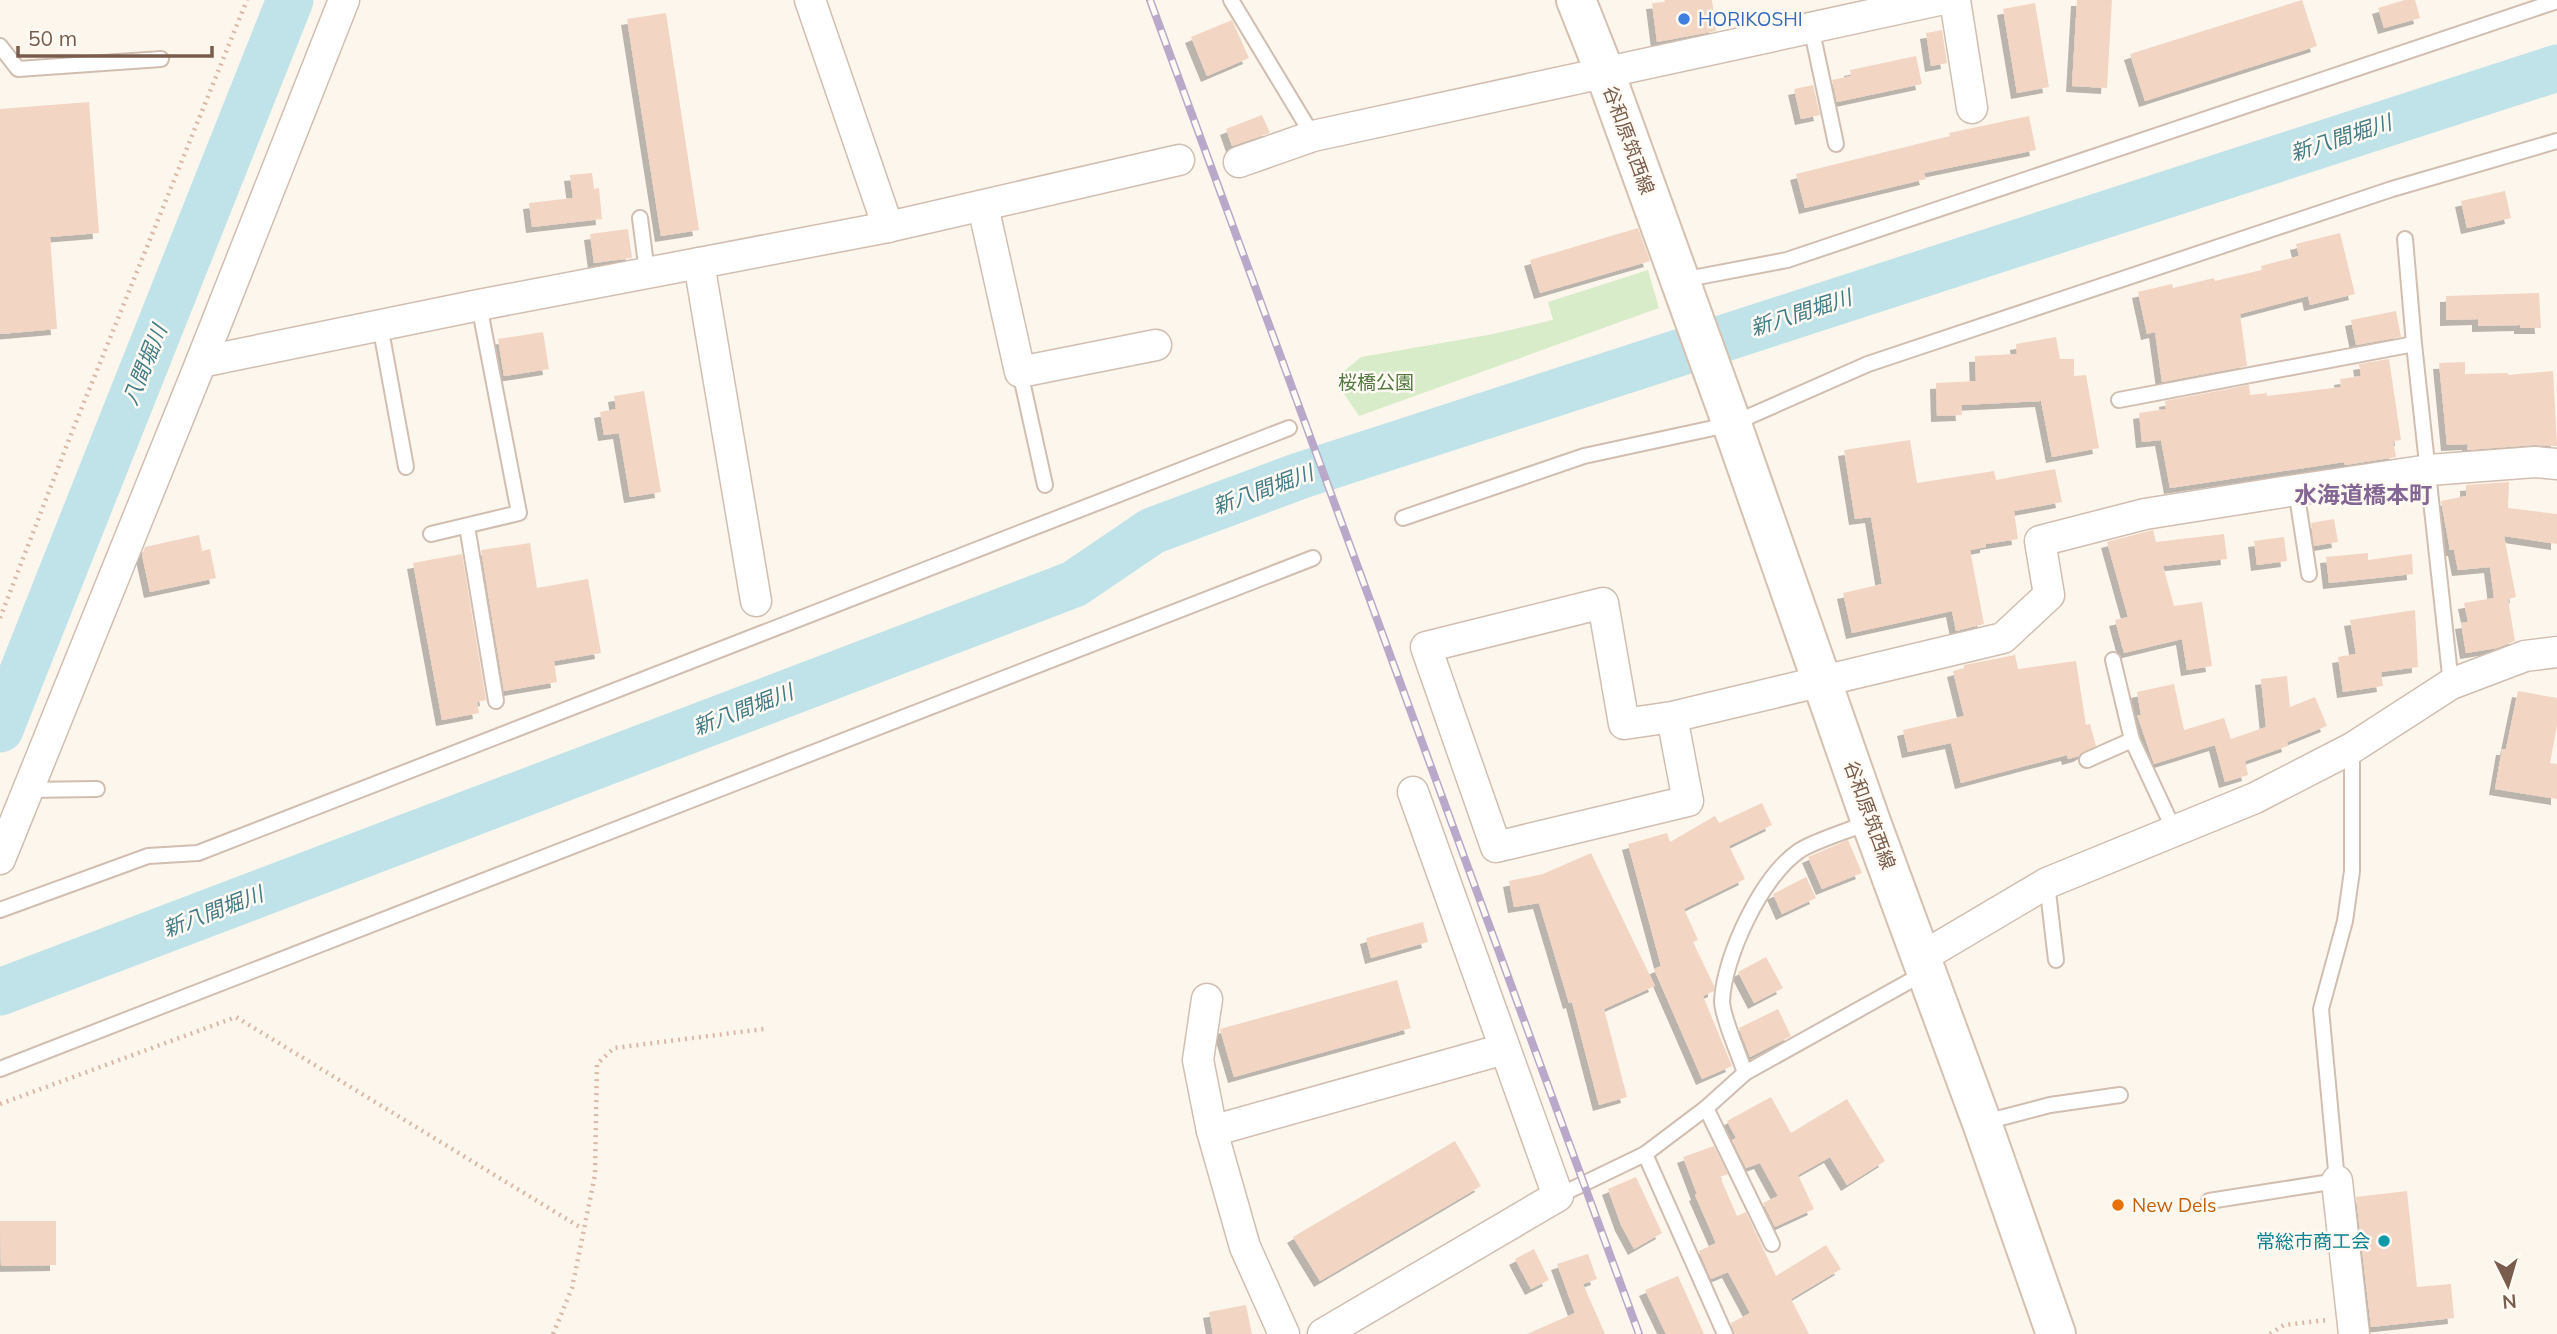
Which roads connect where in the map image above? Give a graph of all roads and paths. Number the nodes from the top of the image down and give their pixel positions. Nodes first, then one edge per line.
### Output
1 (247, 0) edge
2 (344, 0) edge
3 (810, 0) edge
4 (1230, 0) edge
5 (1576, 0) edge
6 (1939, 0) edge
7 (1955, 0) edge
8 (2557, 1) edge
9 (1811, 27) junction
10 (0, 46) edge
11 (161, 59) dead end
12 (1605, 73) junction
13 (1972, 108) dead end
14 (1313, 136) junction
15 (2557, 141) edge
16 (1836, 144) dead end
17 (1180, 160) dead end
18 (1239, 162) dead end
19 (983, 206) junction
20 (640, 218) dead end
21 (888, 227) junction
22 (2405, 239) dead end
23 (699, 263) junction
24 (647, 272) junction
25 (1682, 288) junction
26 (479, 305) junction
27 (380, 325) junction
28 (2414, 344) junction
29 (1156, 345) dead end
30 (201, 362) junction
31 (1020, 372) junction
32 (2119, 400) dead end
33 (1730, 419) junction
34 (1289, 428) dead end
35 (2557, 464) edge
36 (407, 467) dead end
37 (2429, 470) junction
38 (1045, 485) dead end
39 (2296, 490) junction
40 (1403, 519) dead end
41 (467, 526) junction
42 (430, 534) dead end
43 (1313, 558) dead end
44 (2309, 575) dead end
45 (756, 601) dead end
46 (0, 618) edge
47 (2557, 652) edge
48 (2113, 660) dead end
49 (1823, 681) junction
50 (2451, 684) junction
51 (496, 701) dead end
52 (1672, 717) junction
53 (2132, 740) junction
54 (2353, 748) junction
55 (2087, 760) dead end
56 (97, 789) dead end
57 (27, 790) junction
58 (1413, 792) dead end
59 (1871, 822) junction
60 (2175, 832) junction
61 (0, 859) edge
62 (2047, 883) junction
63 (0, 911) edge
64 (2056, 960) dead end
65 (1924, 964) junction
66 (1207, 999) dead end
67 (764, 1029) dead end
68 (1504, 1049) junction
69 (0, 1069) edge
70 (1745, 1073) junction
71 (2120, 1095) dead end
72 (0, 1104) edge
73 (1706, 1108) junction
74 (1982, 1123) junction
75 (1212, 1131) junction
76 (1645, 1154) junction
77 (2337, 1181) junction
78 (1558, 1196) junction
79 (2210, 1201) dead end
80 (583, 1229) junction
81 (1772, 1244) dead end
82 (2353, 1325) edge
83 (552, 1334) edge
84 (1284, 1334) edge
85 (1323, 1334) edge
86 (1725, 1334) edge
87 (2056, 1334) edge
88 (2270, 1334) edge

1 - 46 path
2 - 30 street
3 - 21 street
4 - 14 lane
5 - 12 main road, 谷和原筑西線
6 - 9 street
7 - 13 street
8 - 25 lane
9 - 12 street
9 - 16 lane
10 - 11 lane
12 - 14 street
12 - 25 main road, 谷和原筑西線
14 - 18 street
15 - 33 lane
17 - 19 street
19 - 21 street
19 - 31 street
20 - 24 lane
21 - 23 street
22 - 28 lane
23 - 24 street
23 - 45 street
24 - 26 street
25 - 33 main road, 谷和原筑西線
26 - 27 street
26 - 41 lane
27 - 30 street
27 - 36 lane
28 - 32 lane
28 - 37 lane
29 - 31 street
30 - 57 street
31 - 38 lane
33 - 40 lane
33 - 49 main road, 谷和原筑西線
34 - 63 lane
35 - 37 street
37 - 39 street
37 - 50 lane
39 - 44 lane
39 - 49 street
41 - 42 lane
41 - 51 lane
43 - 69 lane
47 - 50 street
48 - 53 lane
49 - 52 street
49 - 59 main road, 谷和原筑西線
50 - 54 street
52 - 52 street
53 - 55 lane
53 - 60 lane
54 - 60 street
54 - 77 lane
56 - 57 lane
57 - 61 street
58 - 68 street
59 - 65 main road, 谷和原筑西線
59 - 70 lane
60 - 62 street
62 - 64 lane
62 - 65 street
65 - 70 lane
65 - 74 main road, 谷和原筑西線
66 - 75 street
67 - 80 path
68 - 75 street
68 - 78 street
70 - 73 lane
71 - 74 lane
72 - 80 path
73 - 76 lane
73 - 81 lane
74 - 87 main road, 谷和原筑西線
75 - 84 street
76 - 78 lane
76 - 86 lane
77 - 79 lane
77 - 82 street
78 - 85 street
80 - 83 path
82 - 88 path

